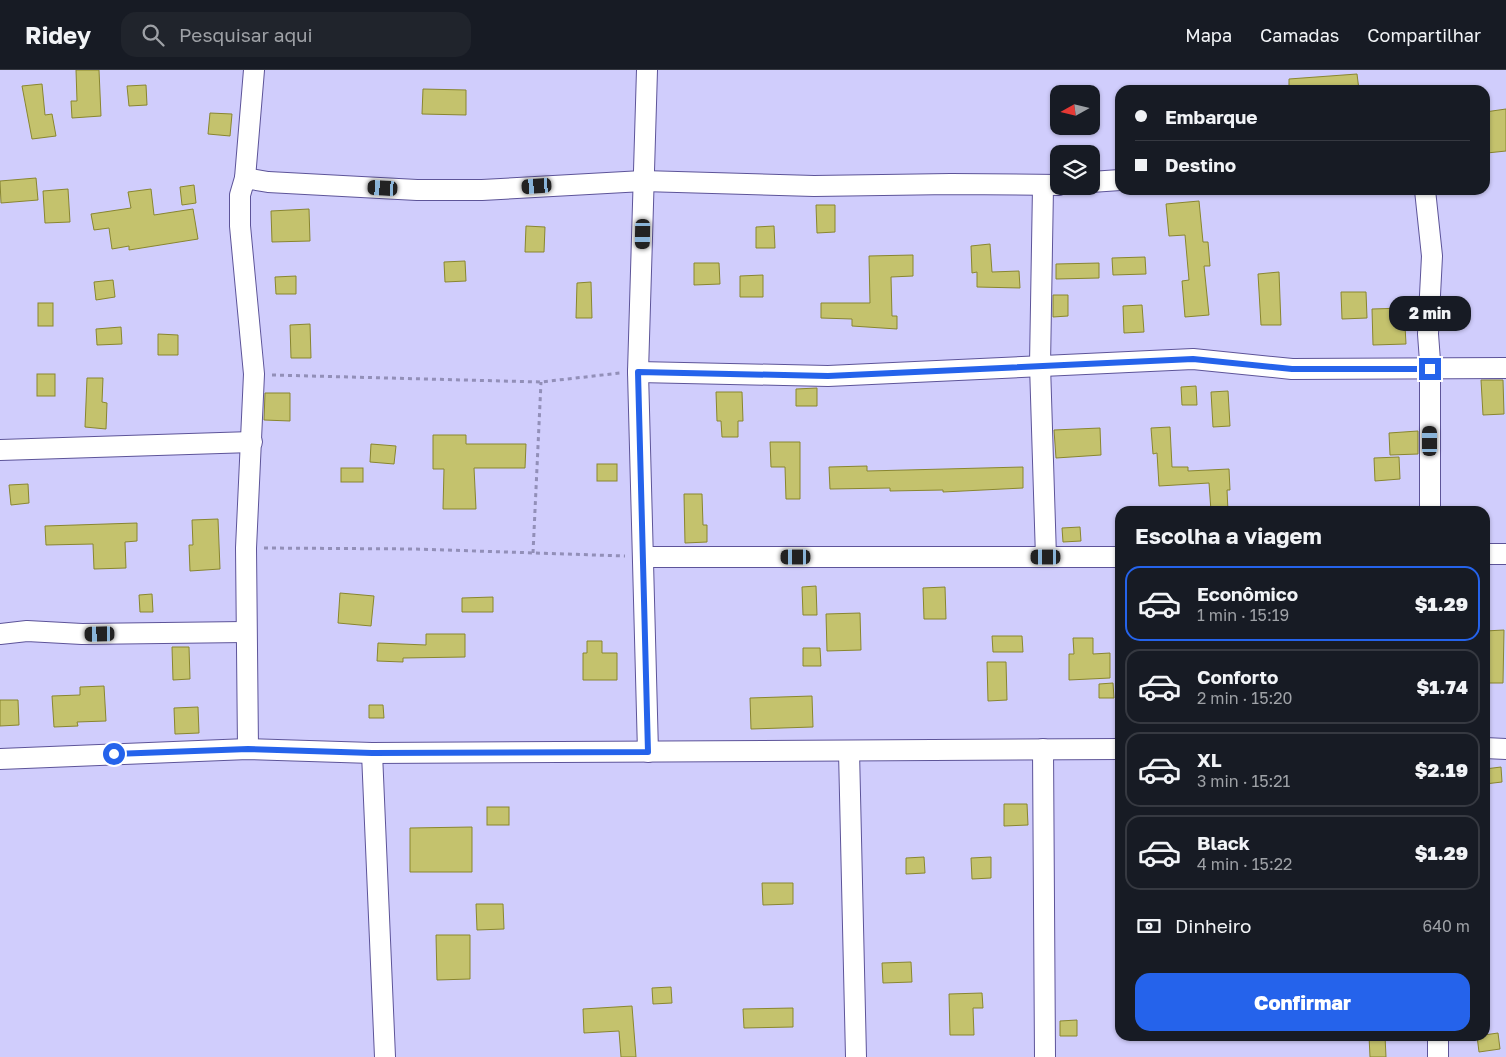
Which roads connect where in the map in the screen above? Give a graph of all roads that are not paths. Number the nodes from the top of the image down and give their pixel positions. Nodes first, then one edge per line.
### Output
1 (254, 70) edge
2 (647, 70) edge
3 (245, 178) junction
4 (1115, 180) edge
5 (644, 181) junction
6 (1100, 181) edge
7 (1050, 186) edge
8 (1050, 195) edge
9 (1426, 195) edge
10 (1040, 365) junction
11 (1506, 368) edge
12 (1430, 369) junction
13 (638, 372) junction
14 (252, 442) junction
15 (0, 450) edge
16 (1430, 506) edge
17 (1490, 554) edge
18 (1506, 554) edge
19 (643, 557) junction
20 (1046, 557) junction
21 (1115, 557) edge
22 (246, 632) junction
23 (0, 634) edge
24 (1490, 748) edge
25 (248, 749) junction
26 (1043, 749) junction
27 (1115, 749) edge
28 (1506, 749) edge
29 (849, 751) junction
30 (648, 752) junction
31 (372, 753) junction
32 (0, 759) edge
33 (1438, 1041) edge
34 (385, 1057) edge
35 (856, 1057) edge
36 (1045, 1057) edge
37 (1438, 1057) edge

1 - 3 street
2 - 5 street
3 - 5 street
3 - 14 street
4 - 6 street
5 - 7 street
5 - 13 street
8 - 10 street
9 - 12 street
10 - 12 street
10 - 13 street
10 - 20 street
11 - 12 street
12 - 16 street
13 - 19 street
14 - 15 street
14 - 22 street
17 - 18 street
19 - 20 street
19 - 30 street
20 - 21 street
22 - 23 street
22 - 25 street
24 - 28 street
25 - 31 street
25 - 32 street
26 - 27 street
26 - 29 street
26 - 36 street
29 - 30 street
29 - 35 street
30 - 31 street
31 - 34 street
33 - 37 street

